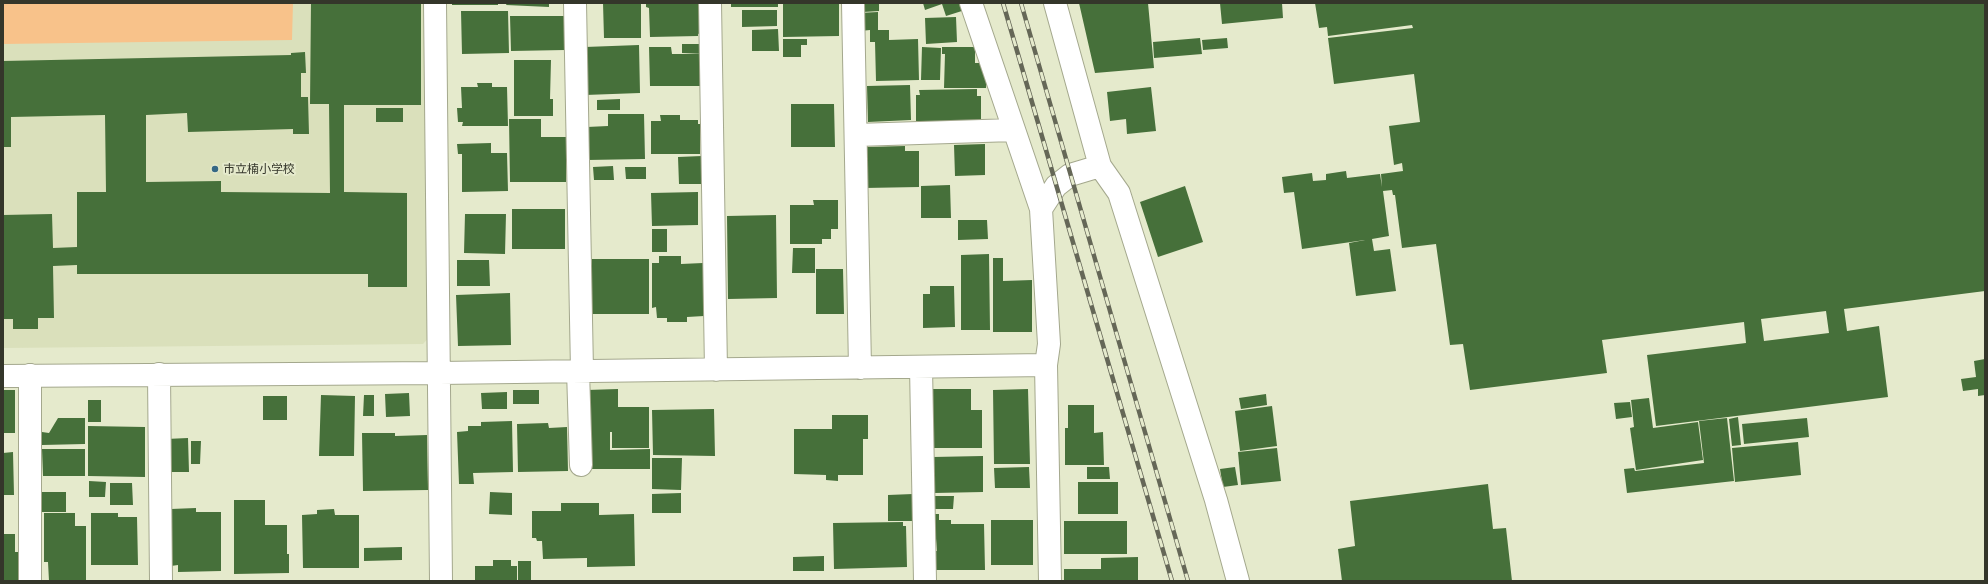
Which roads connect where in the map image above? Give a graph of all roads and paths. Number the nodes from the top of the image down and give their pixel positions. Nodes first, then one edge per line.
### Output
1 (435, 3) edge
2 (575, 3) edge
3 (710, 3) edge
4 (853, 3) edge
5 (971, 3) edge
6 (1055, 3) edge
7 (1014, 130) junction
8 (856, 135) junction
9 (1100, 166) junction
10 (1040, 209) junction
11 (1046, 366) junction
12 (921, 367) junction
13 (860, 368) junction
14 (716, 370) junction
15 (580, 371) junction
16 (439, 373) junction
17 (159, 374) junction
18 (30, 375) junction
19 (3, 376) edge
20 (581, 465) dead end
21 (30, 581) edge
22 (161, 581) edge
23 (441, 581) edge
24 (925, 581) edge
25 (1050, 581) edge
26 (1238, 581) edge

1 - 16 street
2 - 15 street
3 - 14 street
4 - 8 street
5 - 7 street
6 - 9 street
7 - 8 street
7 - 10 street
8 - 13 street
9 - 10 street
9 - 26 street
10 - 11 street
11 - 12 street
11 - 25 street
12 - 13 street
12 - 24 street
13 - 14 street
14 - 15 street
15 - 16 street
15 - 20 street
16 - 17 street
16 - 23 street
17 - 18 street
17 - 22 street
18 - 19 street
18 - 21 street

